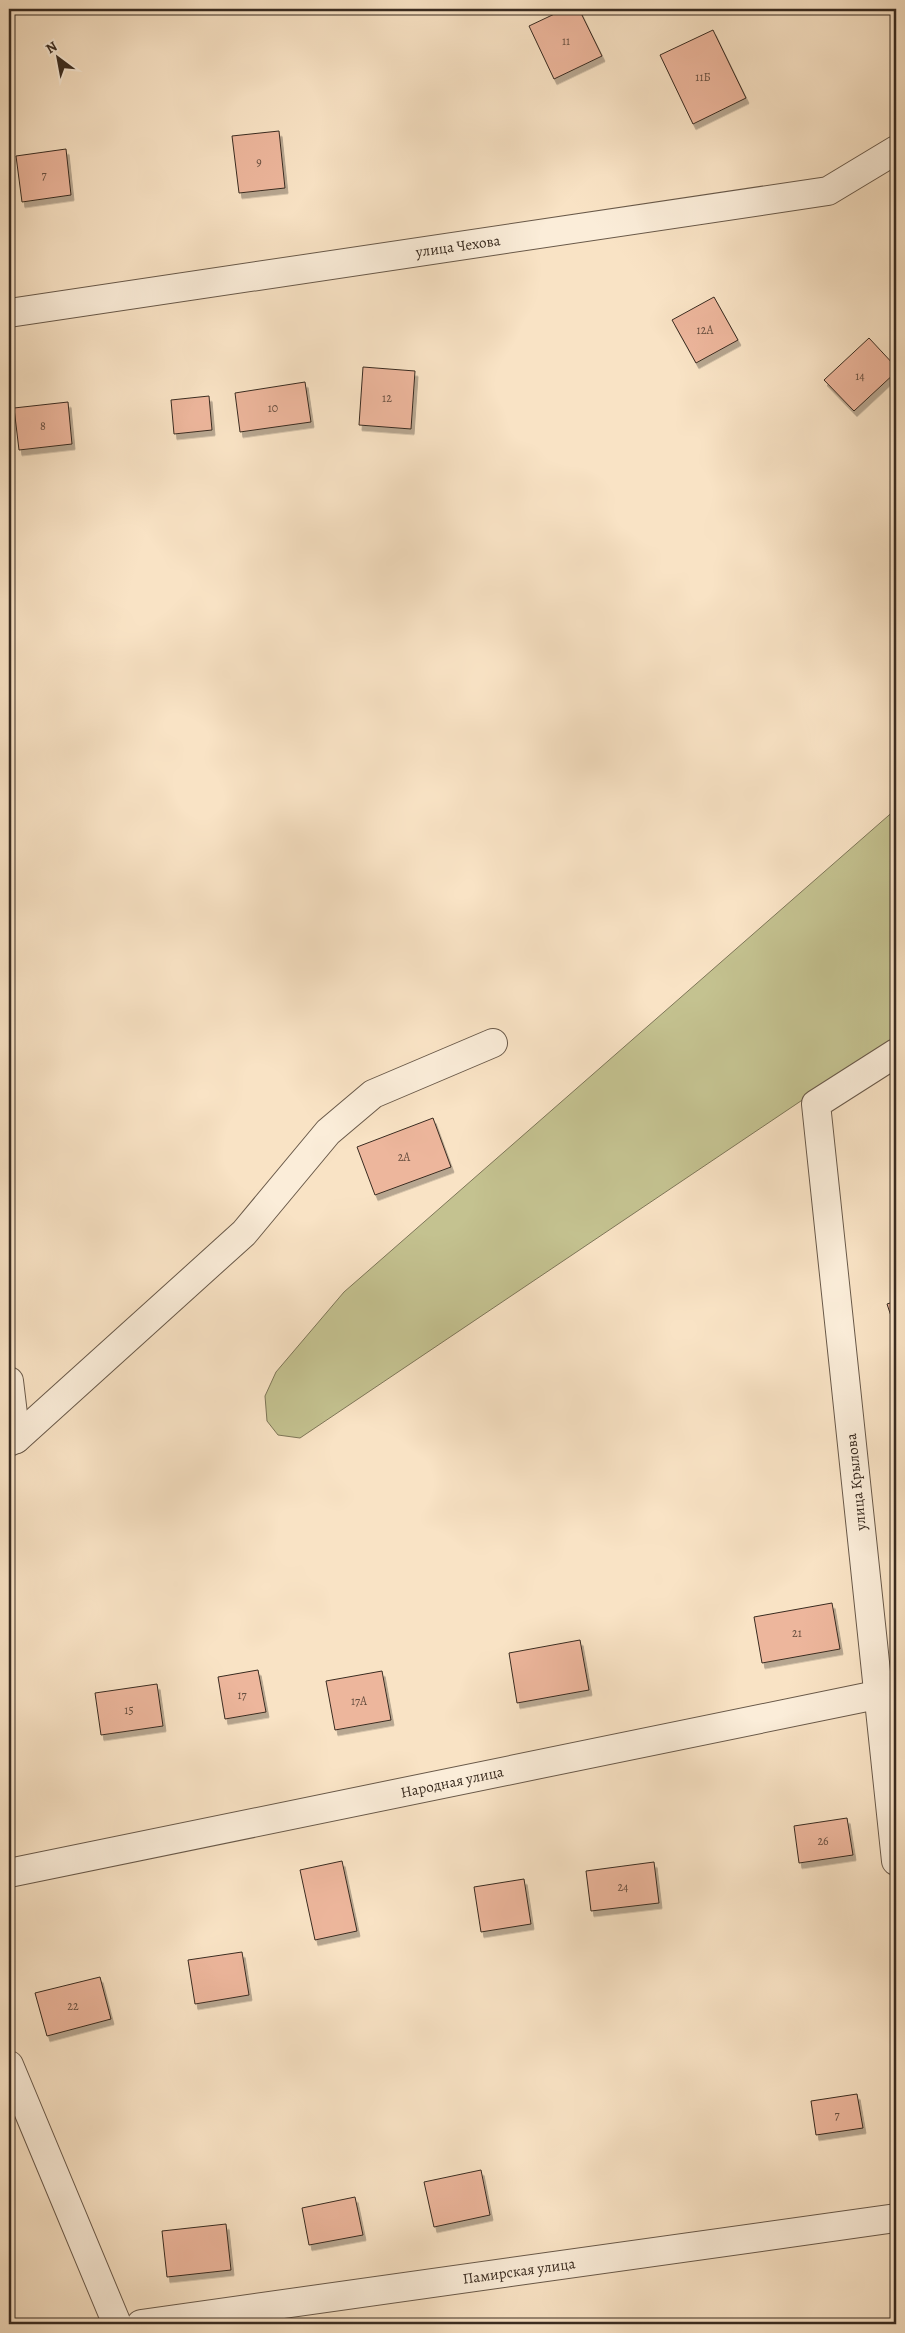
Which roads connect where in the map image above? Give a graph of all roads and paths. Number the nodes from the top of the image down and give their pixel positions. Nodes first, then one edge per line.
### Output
1 (896, 150) edge
2 (9, 313) edge
3 (492, 1043) dead end
4 (896, 1054) edge
5 (9, 1381) edge
6 (12, 1440) edge
7 (888, 1692) edge
8 (896, 1861) edge
9 (9, 1874) edge
10 (9, 2065) edge
11 (896, 2218) edge
12 (117, 2324) edge
13 (141, 2324) edge

1 - 2 street, улица Чехова
3 - 6 street
4 - 7 street, улица Крылова
5 - 6 street
7 - 8 street, улица Крылова
7 - 9 street, Народная улица
10 - 12 street
11 - 13 street, Памирская улица

